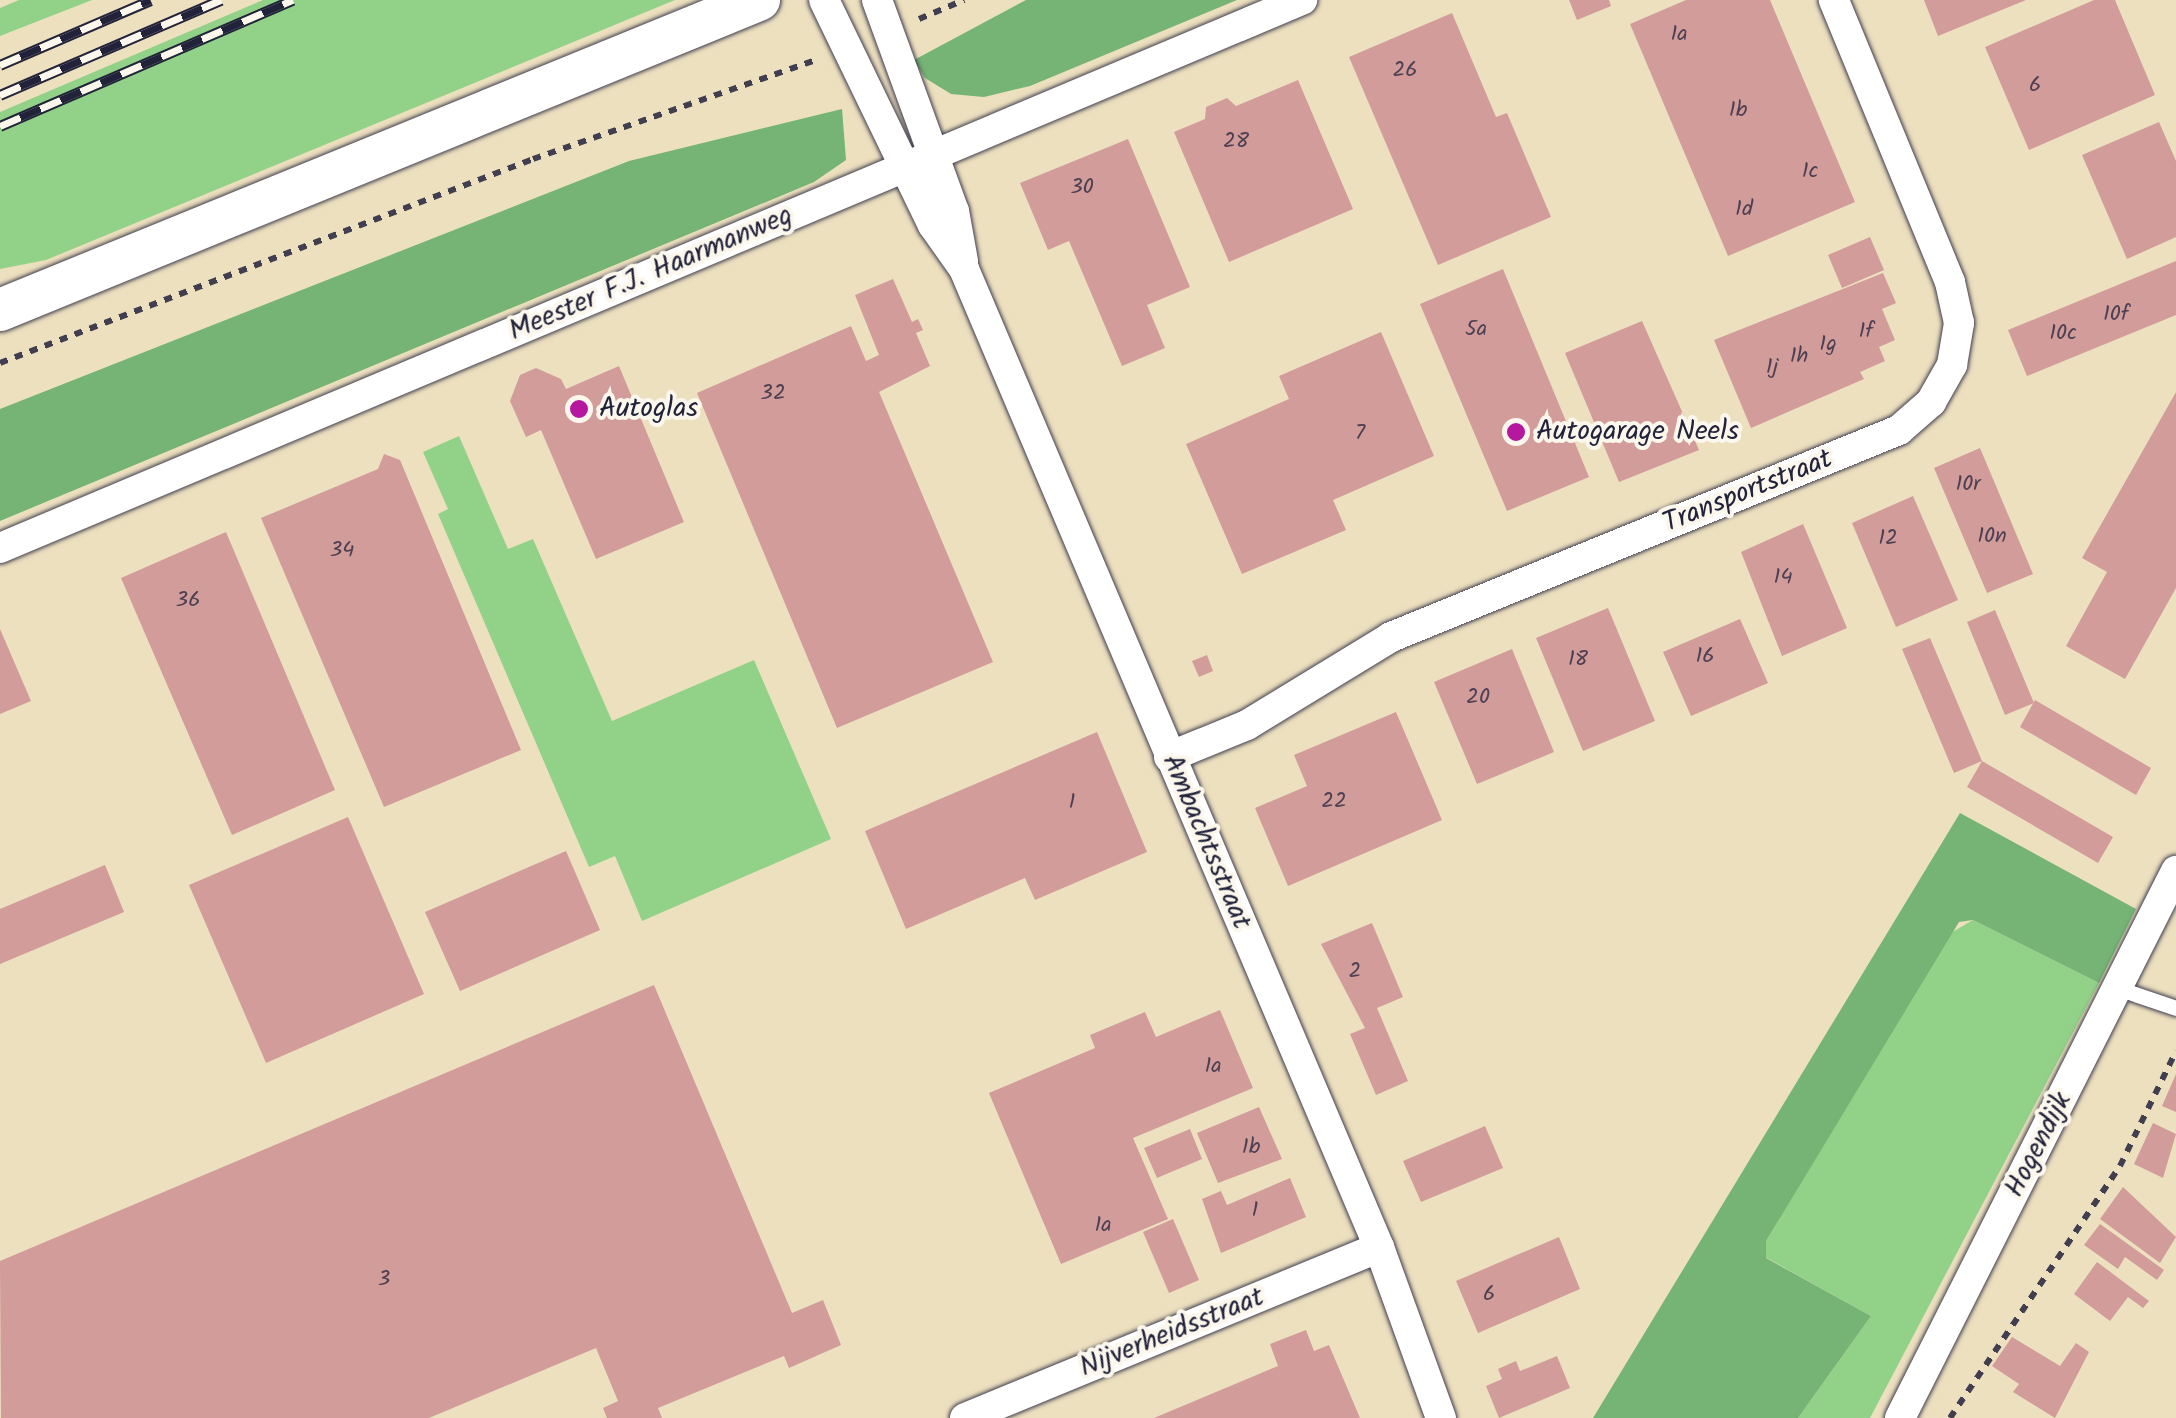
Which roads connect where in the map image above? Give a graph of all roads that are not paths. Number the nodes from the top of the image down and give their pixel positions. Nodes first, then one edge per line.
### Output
1 (758, 0) edge
2 (824, 0) edge
3 (877, 0) edge
4 (1302, 0) edge
5 (1834, 0) edge
6 (934, 155) junction
7 (905, 167) junction
8 (964, 268) junction
9 (0, 310) edge
10 (0, 548) edge
11 (1169, 757) junction
12 (2176, 871) edge
13 (2117, 988) junction
14 (2176, 1008) edge
15 (1378, 1247) junction
16 (965, 1418) edge
17 (1441, 1418) edge
18 (1900, 1418) edge

1 - 9 main road
2 - 7 street, Ambachtsstraat
3 - 6 street, Ambachtsstraat
4 - 6 street, Meester F.J. Haarmanweg
5 - 11 street, Transportstraat
6 - 7 street, Meester F.J. Haarmanweg
6 - 8 street, Ambachtsstraat
7 - 8 street, Ambachtsstraat
7 - 10 street, Meester F.J. Haarmanweg
8 - 11 street, Ambachtsstraat
11 - 15 street, Ambachtsstraat
12 - 13 street, Hogendijk
13 - 14 lane
13 - 18 street, Hogendijk
15 - 16 street, Nijverheidsstraat
15 - 17 street, Ambachtsstraat

